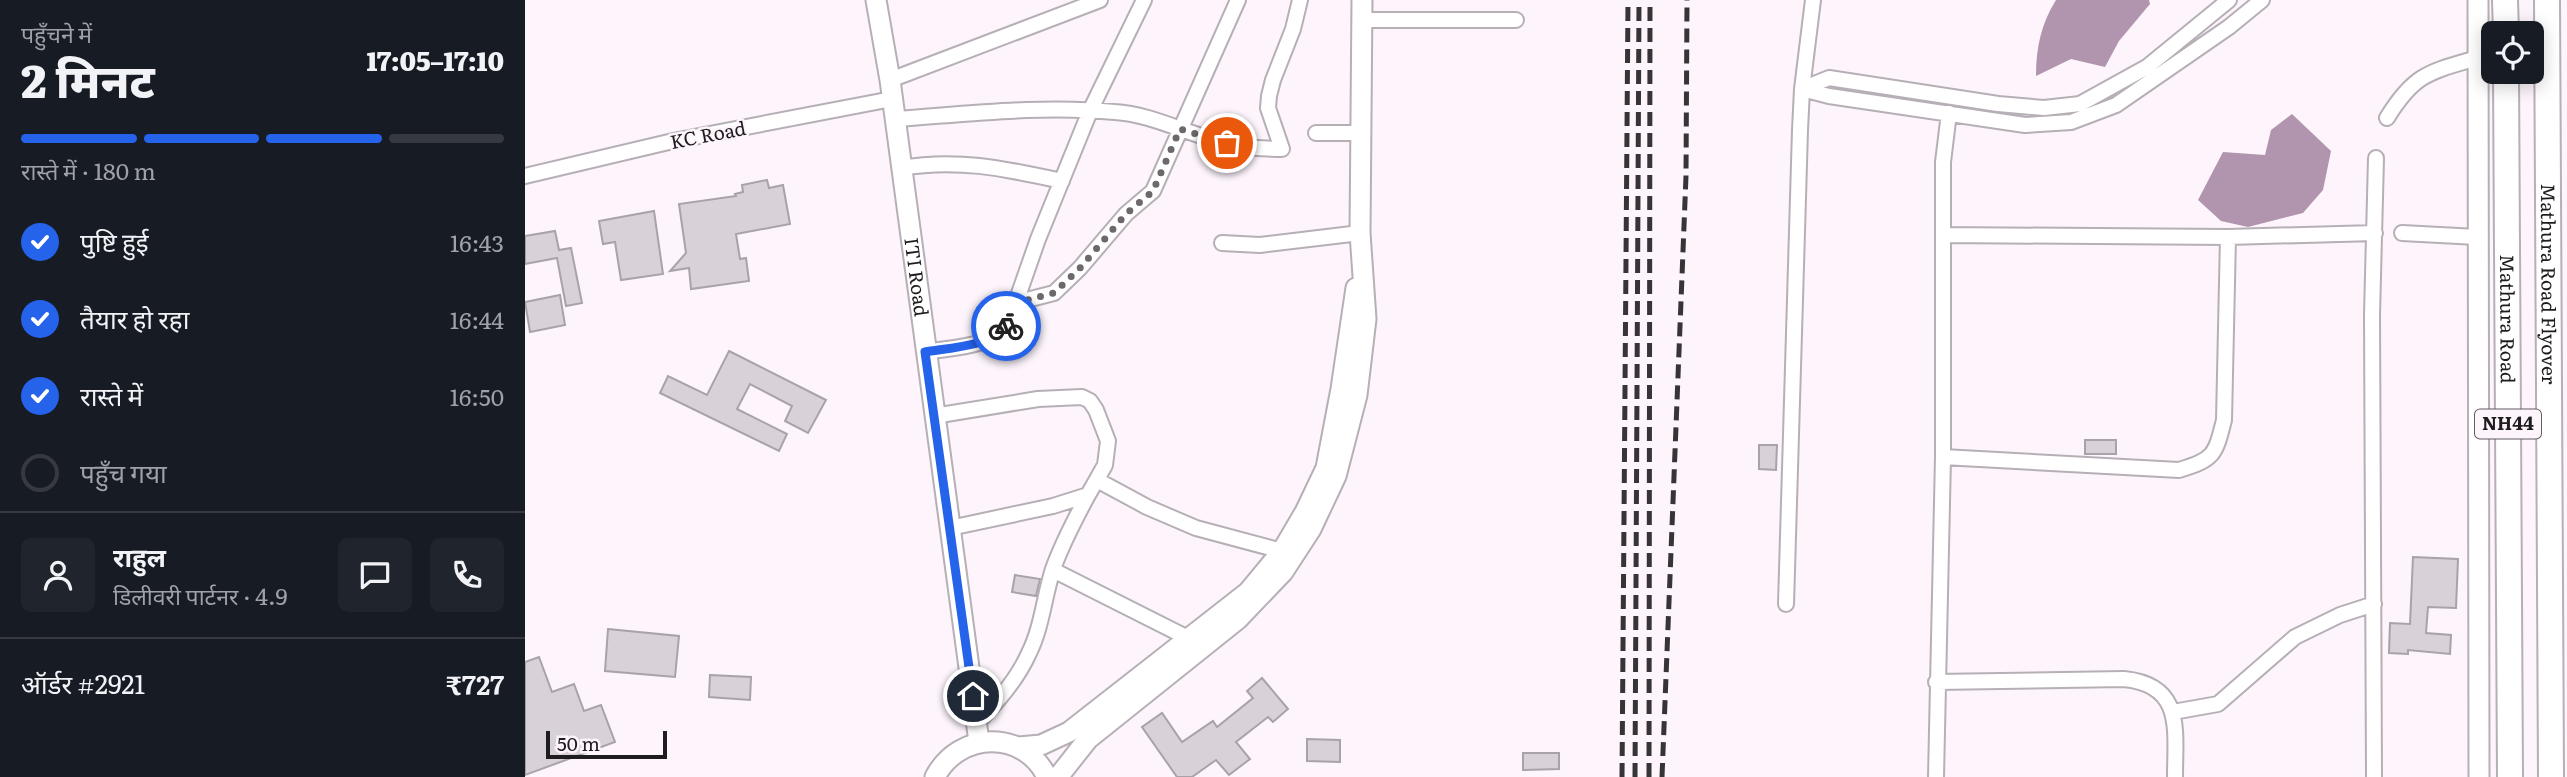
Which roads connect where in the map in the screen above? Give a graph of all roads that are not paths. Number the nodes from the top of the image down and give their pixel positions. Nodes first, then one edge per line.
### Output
1 (867, 0) edge
2 (876, 0) edge
3 (1100, 0) edge
4 (1144, 0) edge
5 (1238, 0) edge
6 (1300, 0) edge
7 (1362, 0) edge
8 (1813, 0) edge
9 (2228, 0) edge
10 (2262, 0) edge
11 (2478, 0) edge
12 (2505, 0) edge
13 (2547, 0) edge
14 (879, 20) junction
15 (1362, 20) junction
16 (1516, 20) dead end
17 (2505, 21) edge
18 (2476, 58) junction
19 (2506, 84) edge
20 (891, 89) junction
21 (1802, 89) junction
22 (1090, 111) junction
23 (1949, 113) junction
24 (2387, 118) dead end
25 (896, 119) junction
26 (1180, 129) junction
27 (1361, 133) junction
28 (1316, 134) dead end
29 (2376, 158) dead end
30 (901, 168) junction
31 (525, 176) edge
32 (1062, 181) junction
33 (1360, 233) junction
34 (2375, 233) junction
35 (2402, 233) dead end
36 (1943, 235) junction
37 (2228, 237) junction
38 (2477, 237) junction
39 (1222, 243) dead end
40 (1361, 262) junction
41 (1016, 303) junction
42 (925, 352) junction
43 (934, 416) junction
44 (1943, 457) junction
45 (1097, 480) junction
46 (1088, 495) junction
47 (950, 528) junction
48 (1282, 551) junction
49 (1053, 570) junction
50 (1786, 604) dead end
51 (2374, 604) junction
52 (1189, 639) junction
53 (1936, 682) junction
54 (2173, 712) junction
55 (978, 733) junction
56 (1019, 747) junction
57 (935, 776) edge
58 (1047, 777) edge
59 (1058, 777) edge
60 (1936, 777) edge
61 (2175, 777) edge
62 (2374, 777) edge
63 (2479, 777) edge
64 (2510, 777) edge
65 (2551, 777) edge

1 - 14 street, ITI Road
2 - 14 street, ITI Road
3 - 20 street, KC Road
4 - 22 street
5 - 26 street
6 - 26 street
7 - 15 street
8 - 21 street
9 - 21 street
10 - 23 street
11 - 18 street
12 - 17 highway
13 - 65 highway, Mathura Road Flyover / NH44
14 - 20 street, ITI Road
15 - 16 street
15 - 27 street
18 - 24 street
18 - 38 street
19 - 64 highway, Mathura Road / NH44
20 - 25 street, ITI Road
20 - 31 street, KC Road
21 - 23 street
21 - 50 street
22 - 25 street
22 - 26 street
22 - 32 street
23 - 36 street
25 - 30 street, ITI Road
26 - 41 street
27 - 28 street
27 - 33 street
29 - 34 street
30 - 32 street
30 - 42 street, ITI Road
32 - 41 street
33 - 39 street
33 - 40 street
34 - 37 street
34 - 51 street
35 - 38 street
36 - 37 street
36 - 44 street
37 - 44 street
38 - 63 street
40 - 48 street
40 - 59 street
41 - 42 street
42 - 43 street, ITI Road
43 - 45 street
43 - 47 street, ITI Road
44 - 53 street
45 - 46 street
45 - 48 street
46 - 47 street
46 - 49 street
47 - 55 street, ITI Road
48 - 52 street
49 - 52 street
49 - 55 street
51 - 54 street
51 - 62 street
52 - 56 street
53 - 54 street
53 - 60 street
54 - 61 street
55 - 56 street
55 - 57 street
56 - 58 street

